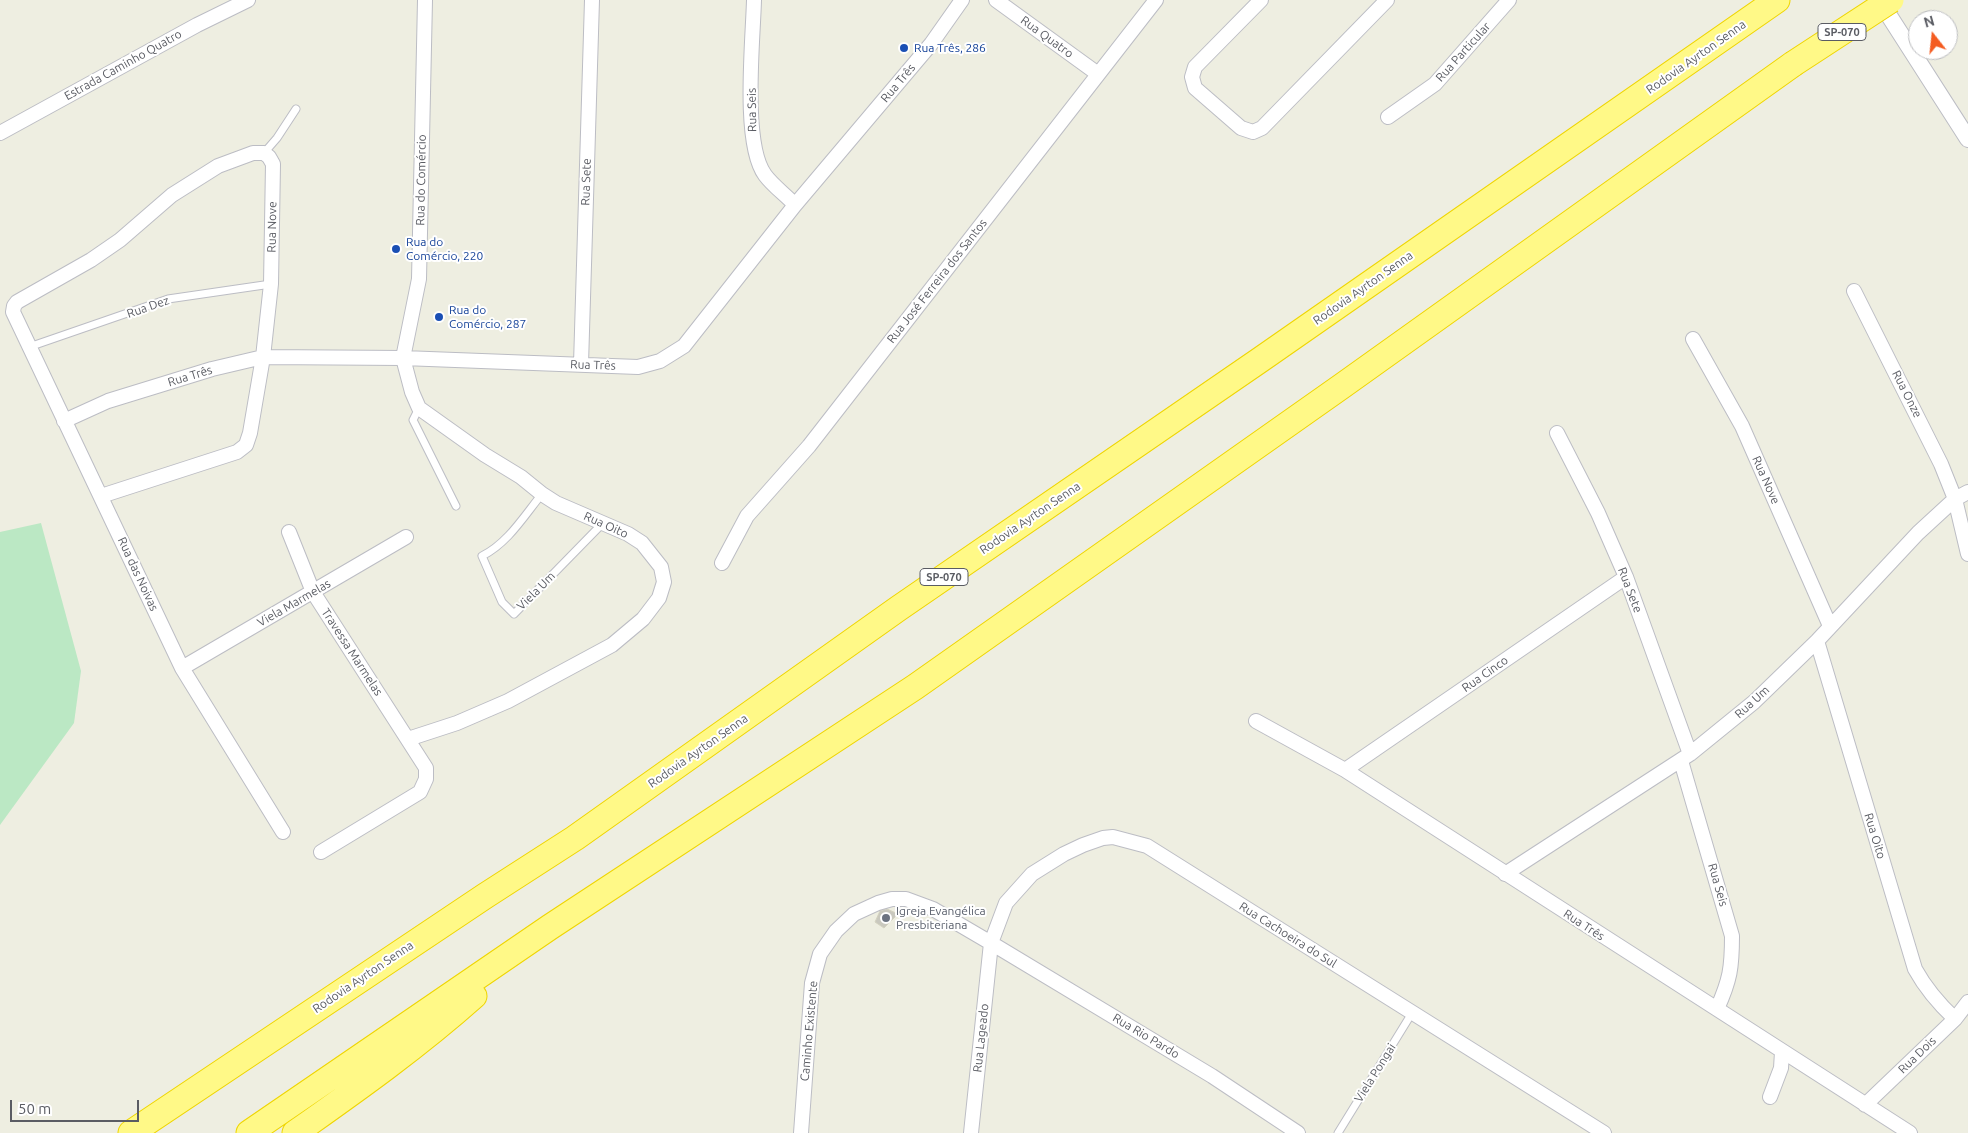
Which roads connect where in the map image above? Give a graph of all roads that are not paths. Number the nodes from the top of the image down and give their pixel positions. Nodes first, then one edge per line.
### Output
1 (248, 0) edge
2 (425, 0) edge
3 (592, 0) edge
4 (754, 0) edge
5 (962, 0) edge
6 (996, 0) edge
7 (1156, 0) edge
8 (1261, 0) edge
9 (1387, 0) edge
10 (1509, 0) edge
11 (1777, 0) edge
12 (1879, 0) edge
13 (1891, 0) edge
14 (1098, 74) junction
15 (296, 109) dead end
16 (1388, 117) dead end
17 (0, 133) edge
18 (1968, 139) edge
19 (264, 153) junction
20 (795, 205) junction
21 (271, 284) junction
22 (1854, 291) dead end
23 (1693, 339) dead end
24 (29, 347) junction
25 (263, 357) junction
26 (403, 358) junction
27 (581, 364) junction
28 (419, 408) junction
29 (64, 421) junction
30 (1557, 432) dead end
31 (1968, 492) edge
32 (542, 494) junction
33 (101, 496) junction
34 (1955, 499) junction
35 (456, 506) dead end
36 (603, 523) junction
37 (289, 532) dead end
38 (406, 537) dead end
39 (1968, 554) edge
40 (722, 563) dead end
41 (1626, 577) junction
42 (313, 592) junction
43 (1830, 626) junction
44 (1817, 641) junction
45 (182, 668) junction
46 (1256, 721) dead end
47 (408, 739) junction
48 (1686, 757) junction
49 (1344, 770) junction
50 (283, 832) dead end
51 (321, 852) dead end
52 (1505, 874) junction
53 (550, 927) junction
54 (992, 943) junction
55 (1968, 1002) edge
56 (1717, 1009) junction
57 (1412, 1013) junction
58 (1955, 1019) junction
59 (1782, 1052) junction
60 (1770, 1097) dead end
61 (1865, 1105) junction
62 (131, 1133) edge
63 (249, 1133) edge
64 (295, 1133) edge
65 (801, 1133) edge
66 (971, 1133) edge
67 (1298, 1133) edge
68 (1338, 1133) edge
69 (1604, 1133) edge
70 (1910, 1133) edge

1 - 17 street, Estrada Caminho Quatro
2 - 26 street, Rua do Comércio
3 - 27 street, Rua Sete
4 - 20 street, Rua Seis
5 - 20 street, Rua Três
6 - 14 street, Rua Quatro
7 - 14 street, Rua José Ferreira dos Santos
8 - 9 street
10 - 16 street, Rua Particular
11 - 62 highway, Rodovia Ayrton Senna / SP-070
12 - 18 street
13 - 53 highway, SP-070, bridge
14 - 40 street, Rua José Ferreira dos Santos
15 - 19 lane
19 - 21 street, Rua Nove
19 - 24 street, Rua das Noivas
20 - 27 street, Rua Três
21 - 24 lane, Rua Dez
21 - 25 street, Rua Nove
22 - 34 street, Rua Onze
23 - 43 street, Rua Nove
24 - 29 street, Rua das Noivas
25 - 26 street, Rua Três
25 - 29 street, Rua Três
25 - 33 street, Rua Nove
26 - 27 street, Rua Três
26 - 28 street
28 - 32 street, Rua Oito
28 - 35 lane
29 - 33 street, Rua das Noivas
30 - 41 street, Rua Sete
31 - 34 street, Rua Um
32 - 36 street, Rua Oito
32 - 36 lane, Viela Um
33 - 45 street, Rua das Noivas
34 - 39 street
34 - 43 street, Rua Um
36 - 47 street, Rua Oito
37 - 42 street, Travessa Marmelas
38 - 42 street, Viela Marmelas
41 - 48 street, Rua Sete
41 - 49 street, Rua Cinco
42 - 45 street, Viela Marmelas
42 - 47 street, Travessa Marmelas
43 - 44 street, Rua Um
44 - 48 street, Rua Um
44 - 58 street, Rua Oito
45 - 50 street, Rua das Noivas
46 - 49 street, Rua Três
47 - 51 street, Travessa Marmelas
48 - 52 street, Rua Um
48 - 56 street, Rua Seis
49 - 52 street, Rua Três
52 - 56 street, Rua Três
53 - 63 highway, SP-070
53 - 64 highway
54 - 57 street, Rua Cachoeira do Sul
54 - 65 street, Caminho Existente
54 - 66 street, Rua Lageado
54 - 67 street, Rua Rio Pardo
55 - 58 street, Rua Dois
56 - 59 street, Rua Três
57 - 68 lane, Viela Pongai
57 - 69 street, Rua Cachoeira do Sul
58 - 61 street, Rua Dois
59 - 60 street
59 - 61 street, Rua Três
61 - 70 street, Rua Três

